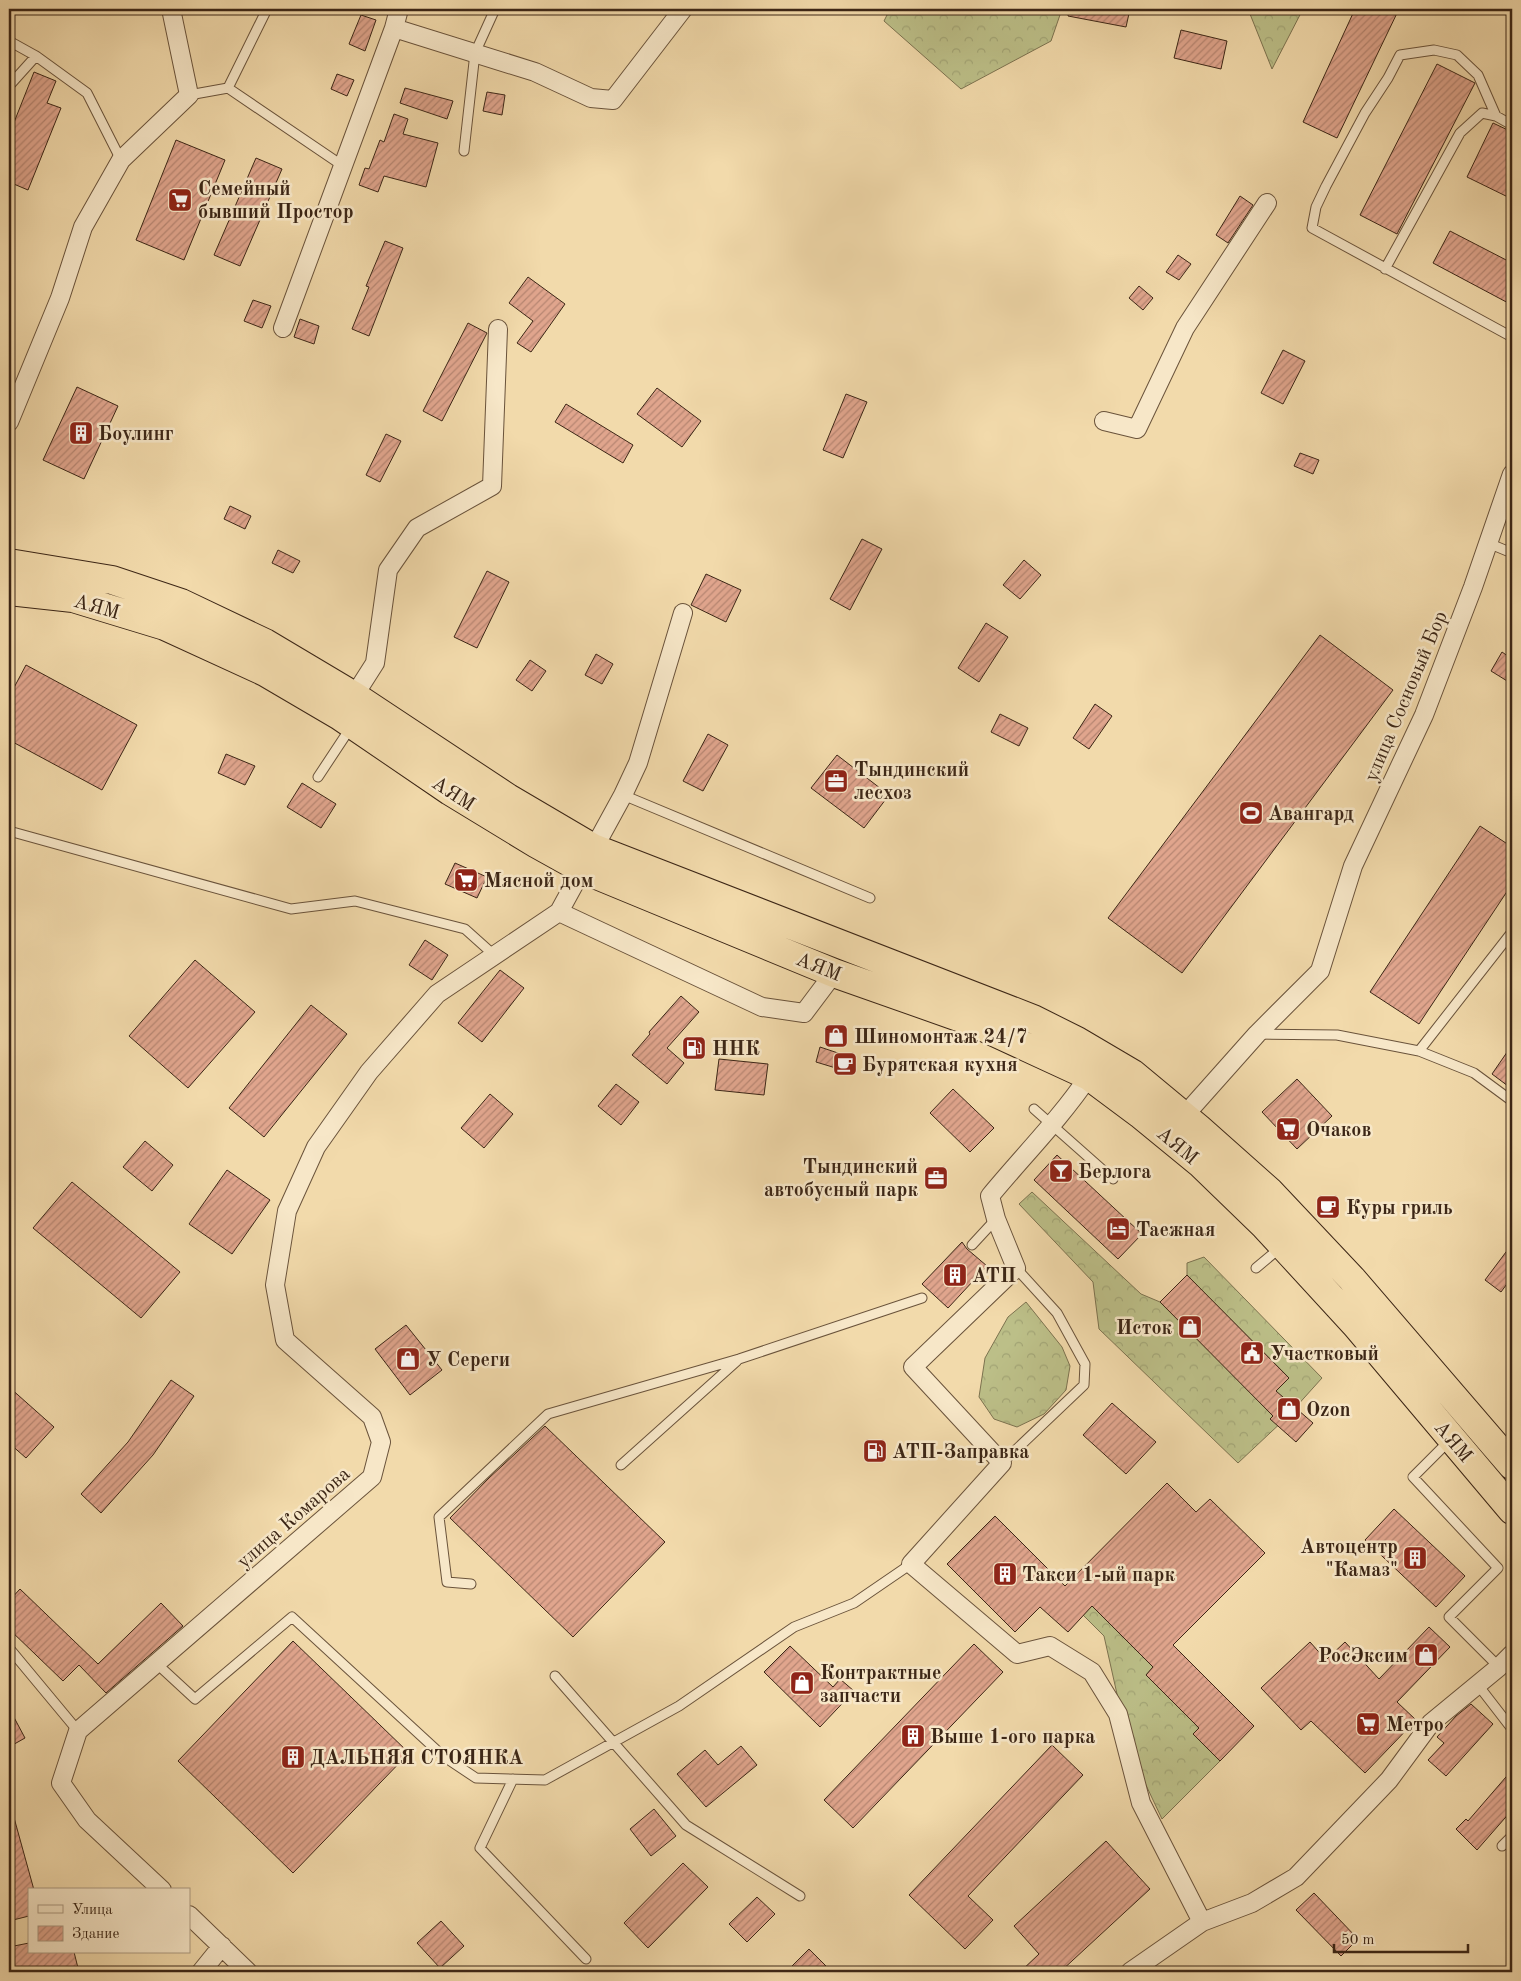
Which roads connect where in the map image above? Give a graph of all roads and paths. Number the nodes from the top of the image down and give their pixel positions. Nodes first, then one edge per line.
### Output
1 (171, 9) edge
2 (267, 9) edge
3 (399, 9) edge
4 (495, 9) edge
5 (683, 9) edge
6 (394, 28) junction
7 (9, 41) edge
8 (475, 53) junction
9 (36, 56) junction
10 (9, 86) edge
11 (228, 88) junction
12 (189, 95) junction
13 (1496, 116) junction
14 (1512, 125) edge
15 (464, 151) dead end
16 (121, 160) junction
17 (343, 166) junction
18 (1267, 203) dead end
19 (1385, 268) junction
20 (283, 328) dead end
21 (498, 329) dead end
22 (1512, 337) edge
23 (1104, 421) dead end
24 (9, 422) edge
25 (1512, 474) edge
26 (1488, 543) junction
27 (1512, 553) edge
28 (9, 562) edge
29 (9, 591) edge
30 (682, 613) dead end
31 (354, 696) junction
32 (352, 724) junction
33 (318, 777) dead end
34 (623, 795) junction
35 (9, 831) edge
36 (588, 858) junction
37 (870, 898) dead end
38 (558, 912) junction
39 (1512, 932) edge
40 (494, 955) junction
41 (834, 973) junction
42 (1257, 1034) junction
43 (1419, 1051) junction
44 (1089, 1076) junction
45 (1512, 1101) edge
46 (1034, 1109) dead end
47 (1184, 1116) junction
48 (1051, 1124) junction
49 (1113, 1179) dead end
50 (996, 1219) junction
51 (972, 1245) dead end
52 (1283, 1246) junction
53 (1016, 1268) junction
54 (1256, 1268) dead end
55 (922, 1298) dead end
56 (739, 1359) junction
57 (1452, 1438) junction
58 (1511, 1459) edge
59 (1002, 1463) junction
60 (621, 1465) dead end
61 (1488, 1480) junction
62 (1512, 1510) edge
63 (911, 1564) junction
64 (471, 1584) dead end
65 (9, 1648) edge
66 (1512, 1654) edge
67 (156, 1663) junction
68 (1500, 1667) junction
69 (555, 1676) dead end
70 (1478, 1685) junction
71 (1512, 1729) edge
72 (78, 1731) junction
73 (614, 1742) junction
74 (512, 1779) junction
75 (1512, 1836) edge
76 (1502, 1846) dead end
77 (160, 1888) edge
78 (800, 1896) dead end
79 (190, 1916) edge
80 (1202, 1922) junction
81 (222, 1946) junction
82 (586, 1959) dead end
83 (201, 1972) edge
84 (248, 1972) edge
85 (1130, 1972) edge

1 - 12 street
2 - 11 lane
3 - 6 street
4 - 8 lane
5 - 8 street
6 - 8 street
6 - 17 street
7 - 9 lane
8 - 15 lane
9 - 10 lane
9 - 16 lane
11 - 12 lane
11 - 17 lane
12 - 16 street
13 - 14 lane
13 - 19 lane
13 - 19 lane
16 - 24 street
17 - 20 street
18 - 23 street
19 - 22 lane
21 - 31 street
25 - 26 street, улица Сосновый Бор
26 - 27 lane
26 - 42 street, улица Сосновый Бор
28 - 31 highway, АЯМ
29 - 32 highway, АЯМ
30 - 34 street
31 - 36 highway, АЯМ
32 - 33 lane
32 - 36 highway, АЯМ
34 - 36 street
34 - 37 lane
35 - 40 lane
36 - 38 street
36 - 41 highway, АЯМ
36 - 47 highway, АЯМ
38 - 40 street, улица Комарова
38 - 41 street
39 - 43 lane
40 - 67 street, улица Комарова
41 - 44 highway, АЯМ
42 - 43 lane
42 - 47 street, улица Сосновый Бор
43 - 45 lane
44 - 48 street
44 - 52 highway, АЯМ
46 - 48 lane
47 - 58 highway, АЯМ
48 - 49 lane
48 - 50 street
50 - 51 lane
50 - 53 street
52 - 54 lane
52 - 57 highway, АЯМ
53 - 59 lane
53 - 59 street
55 - 56 lane
56 - 60 lane
56 - 64 lane
57 - 61 highway, АЯМ
57 - 68 lane
58 - 61 street
59 - 63 street
61 - 62 highway, АЯМ
63 - 73 lane
63 - 80 street
65 - 72 lane
66 - 68 street
67 - 72 street, улица Комарова
67 - 74 lane
68 - 70 street
69 - 73 lane
70 - 71 lane
70 - 80 street
72 - 77 street
73 - 74 lane
73 - 78 lane
74 - 82 lane
75 - 76 lane
79 - 81 street
80 - 85 street
81 - 83 street
81 - 84 street

